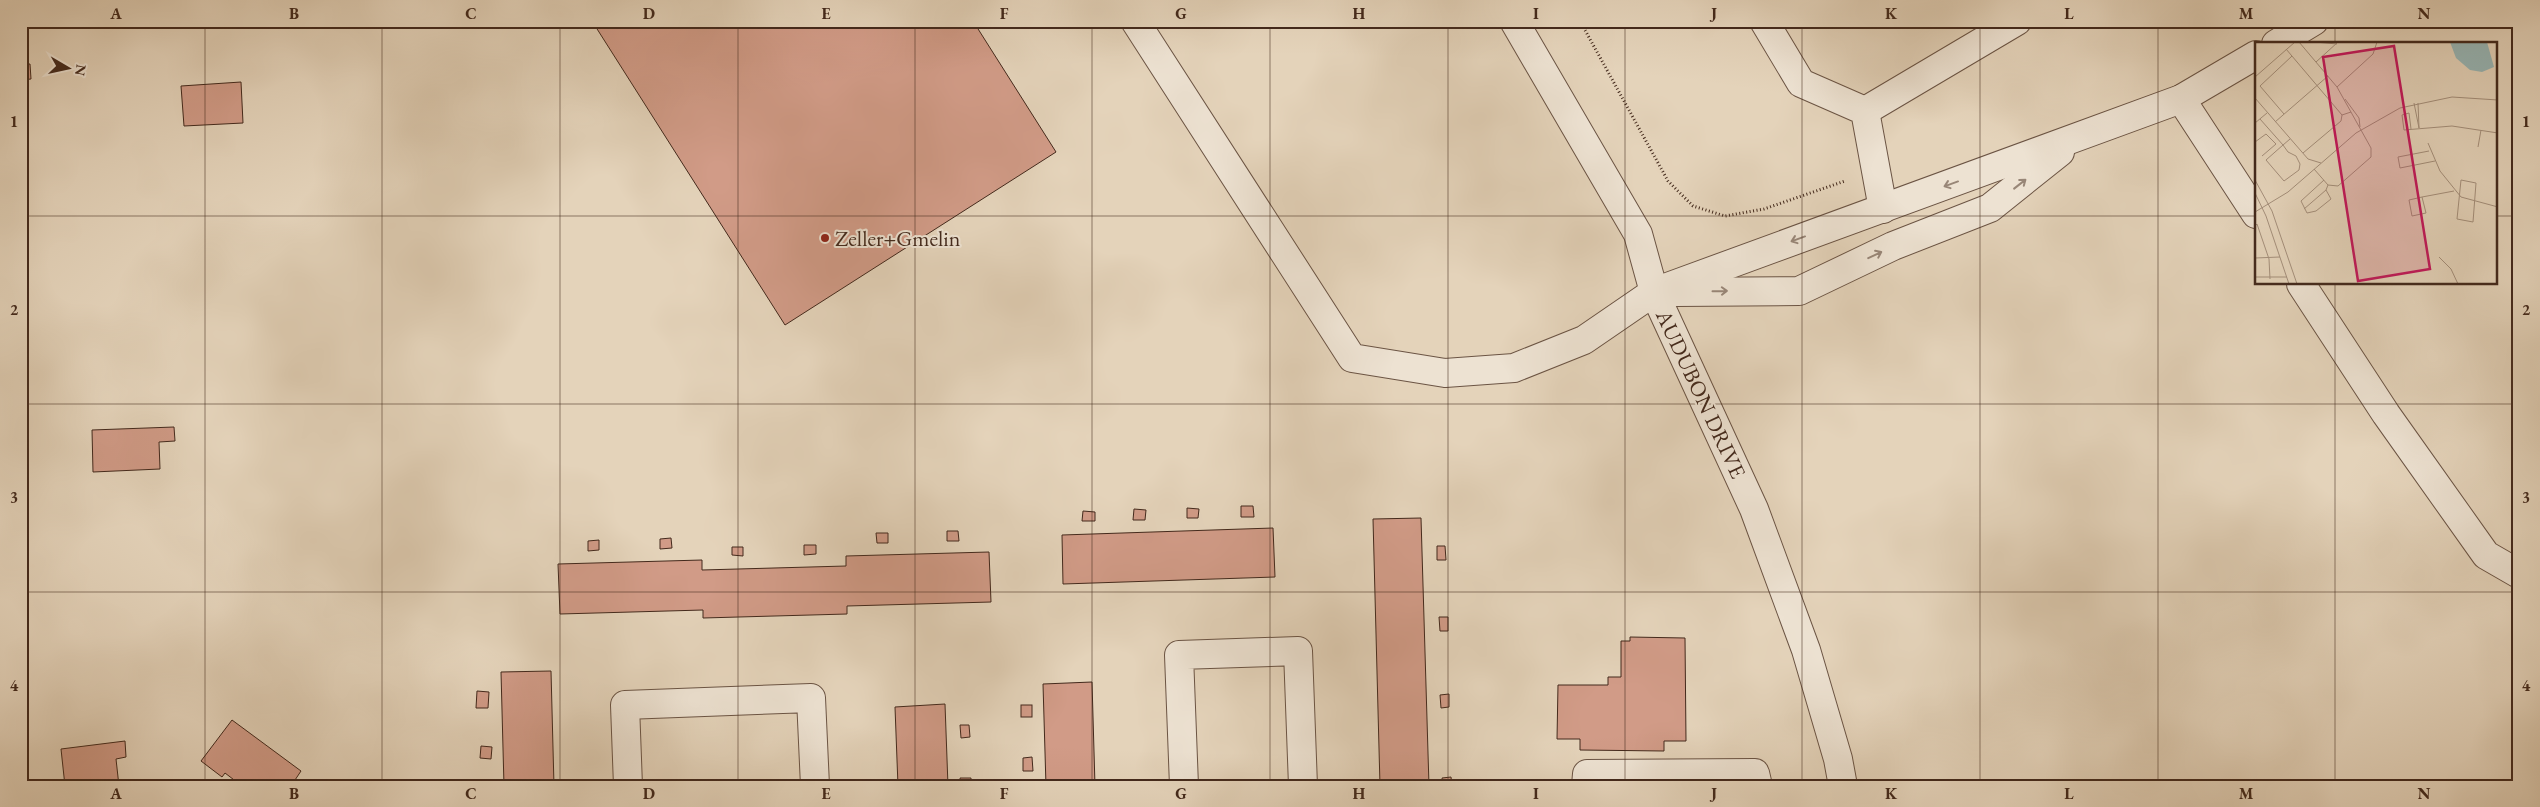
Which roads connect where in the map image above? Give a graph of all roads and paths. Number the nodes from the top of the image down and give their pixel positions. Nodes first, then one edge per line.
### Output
1 (1135, 21) edge
2 (1514, 21) edge
3 (1580, 21) edge
4 (1764, 21) edge
5 (2016, 21) edge
6 (2314, 21) edge
7 (2279, 42) edge
8 (2255, 56) edge
9 (2182, 99) junction
10 (1865, 111) junction
11 (2079, 137) junction
12 (1846, 181) dead end
13 (1883, 208) junction
14 (2255, 212) edge
15 (2302, 285) edge
16 (1654, 292) junction
17 (2519, 574) edge
18 (628, 786) edge
19 (815, 786) edge
20 (1184, 786) edge
21 (1303, 786) edge
22 (1586, 786) edge
23 (1758, 786) edge
24 (1843, 786) edge

1 - 16 street
2 - 16 street, AUDUBON DRIVE
3 - 12 path
4 - 10 street
5 - 10 street
6 - 7 street
8 - 9 street
9 - 11 street
9 - 14 street
10 - 13 street
11 -> 13 street
16 -> 11 street
13 -> 16 street
15 - 17 street
16 - 24 street, AUDUBON DRIVE
18 - 19 street
20 - 21 street
22 - 23 street

